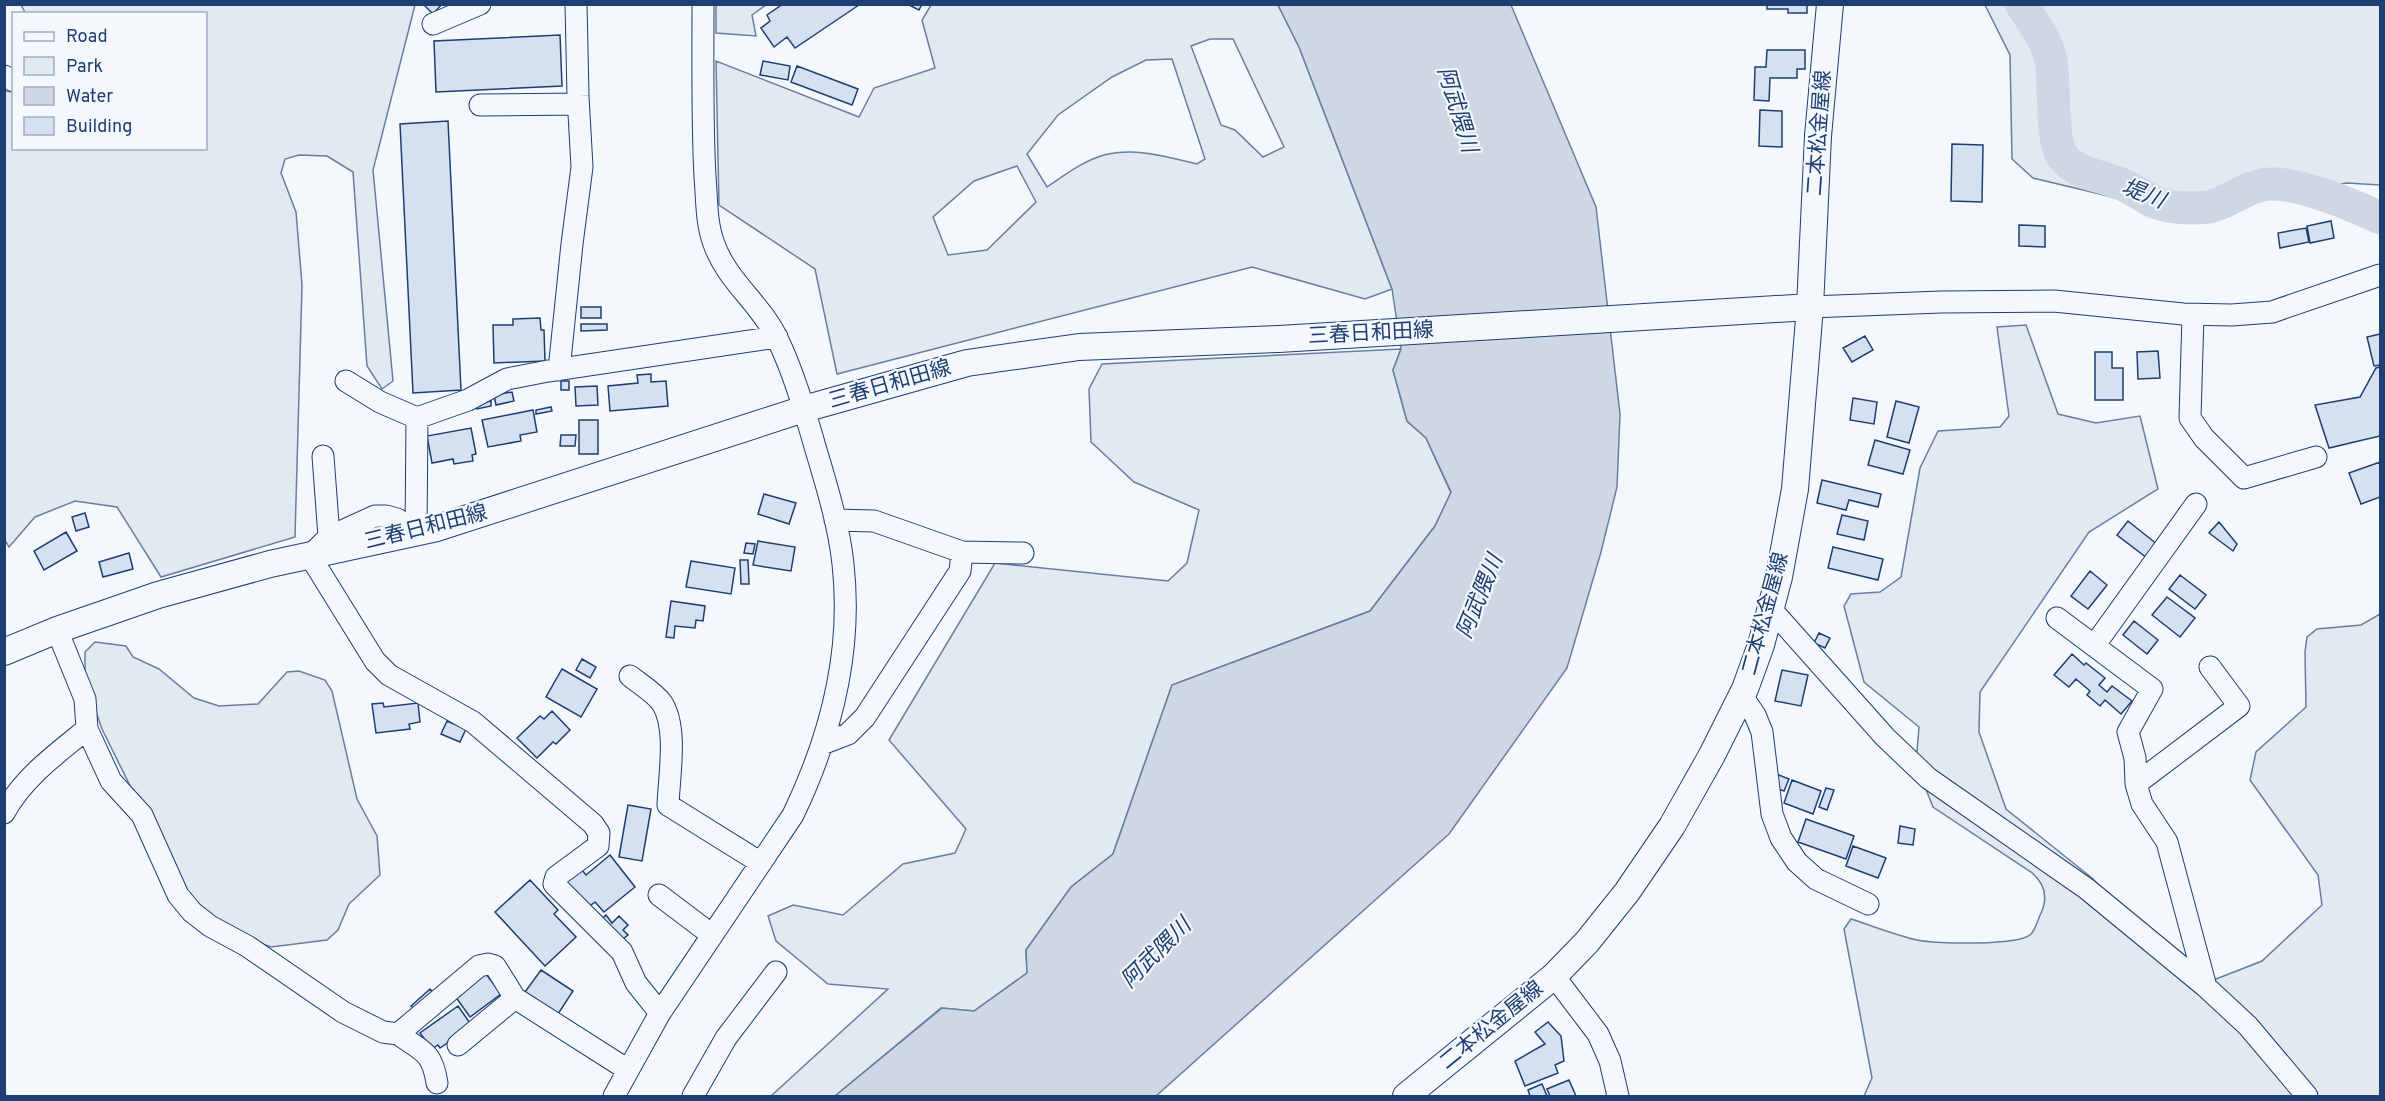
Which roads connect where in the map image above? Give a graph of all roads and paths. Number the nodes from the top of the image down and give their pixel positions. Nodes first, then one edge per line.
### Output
1 (480, 4) edge
2 (576, 4) edge
3 (703, 4) edge
4 (1830, 4) edge
5 (433, 24) dead end
6 (578, 104) junction
7 (480, 105) dead end
8 (2380, 276) edge
9 (1810, 307) junction
10 (2193, 315) junction
11 (777, 337) junction
12 (559, 370) junction
13 (346, 381) dead end
14 (804, 409) junction
15 (417, 418) junction
16 (323, 456) dead end
17 (2316, 457) dead end
18 (2196, 504) dead end
19 (835, 520) junction
20 (416, 533) junction
21 (329, 537) junction
22 (962, 552) junction
23 (1023, 553) dead end
24 (310, 556) junction
25 (1770, 608) junction
26 (2057, 618) dead end
27 (57, 630) junction
28 (2094, 646) junction
29 (4, 652) edge
30 (2210, 667) dead end
31 (630, 676) dead end
32 (1742, 696) junction
33 (87, 729) junction
34 (822, 744) junction
35 (2136, 784) junction
36 (4, 813) edge
37 (761, 863) junction
38 (659, 895) dead end
39 (1868, 904) dead end
40 (712, 935) junction
41 (776, 972) dead end
42 (1554, 976) junction
43 (2206, 987) junction
44 (515, 998) junction
45 (660, 1013) junction
46 (398, 1035) junction
47 (458, 1045) dead end
48 (628, 1070) junction
49 (437, 1083) dead end
50 (614, 1096) edge
51 (693, 1096) edge
52 (1406, 1096) edge
53 (1618, 1096) edge
54 (2307, 1096) edge

1 - 5 street
2 - 6 street
3 - 11 street
4 - 9 main road, 二本松金屋線
6 - 7 street
6 - 12 street
8 - 10 street
9 - 10 street
9 - 14 main road, 三春日和田線
9 - 25 main road, 二本松金屋線
10 - 17 street
11 - 12 street
11 - 14 street
12 - 15 street
13 - 15 street
14 - 19 street
14 - 20 main road, 三春日和田線
15 - 20 street
16 - 21 street
18 - 28 street
19 - 22 street
19 - 34 street
20 - 21 street
20 - 24 main road, 三春日和田線
21 - 24 street
22 - 23 street
22 - 34 street
24 - 27 main road, 三春日和田線
24 - 45 street
25 - 32 main road, 二本松金屋線
25 - 43 street
26 - 28 street
27 - 29 main road, 三春日和田線
27 - 33 street
28 - 35 street
30 - 35 street
31 - 37 street
32 - 39 street
32 - 42 main road, 二本松金屋線
33 - 36 street
33 - 46 street
34 - 37 street
35 - 43 street
37 - 40 street
38 - 40 street
40 - 45 street
41 - 51 street
42 - 52 main road, 二本松金屋線
42 - 53 street
43 - 54 street
44 - 46 street
44 - 47 street
44 - 48 street
45 - 48 street
46 - 49 street
48 - 50 street

